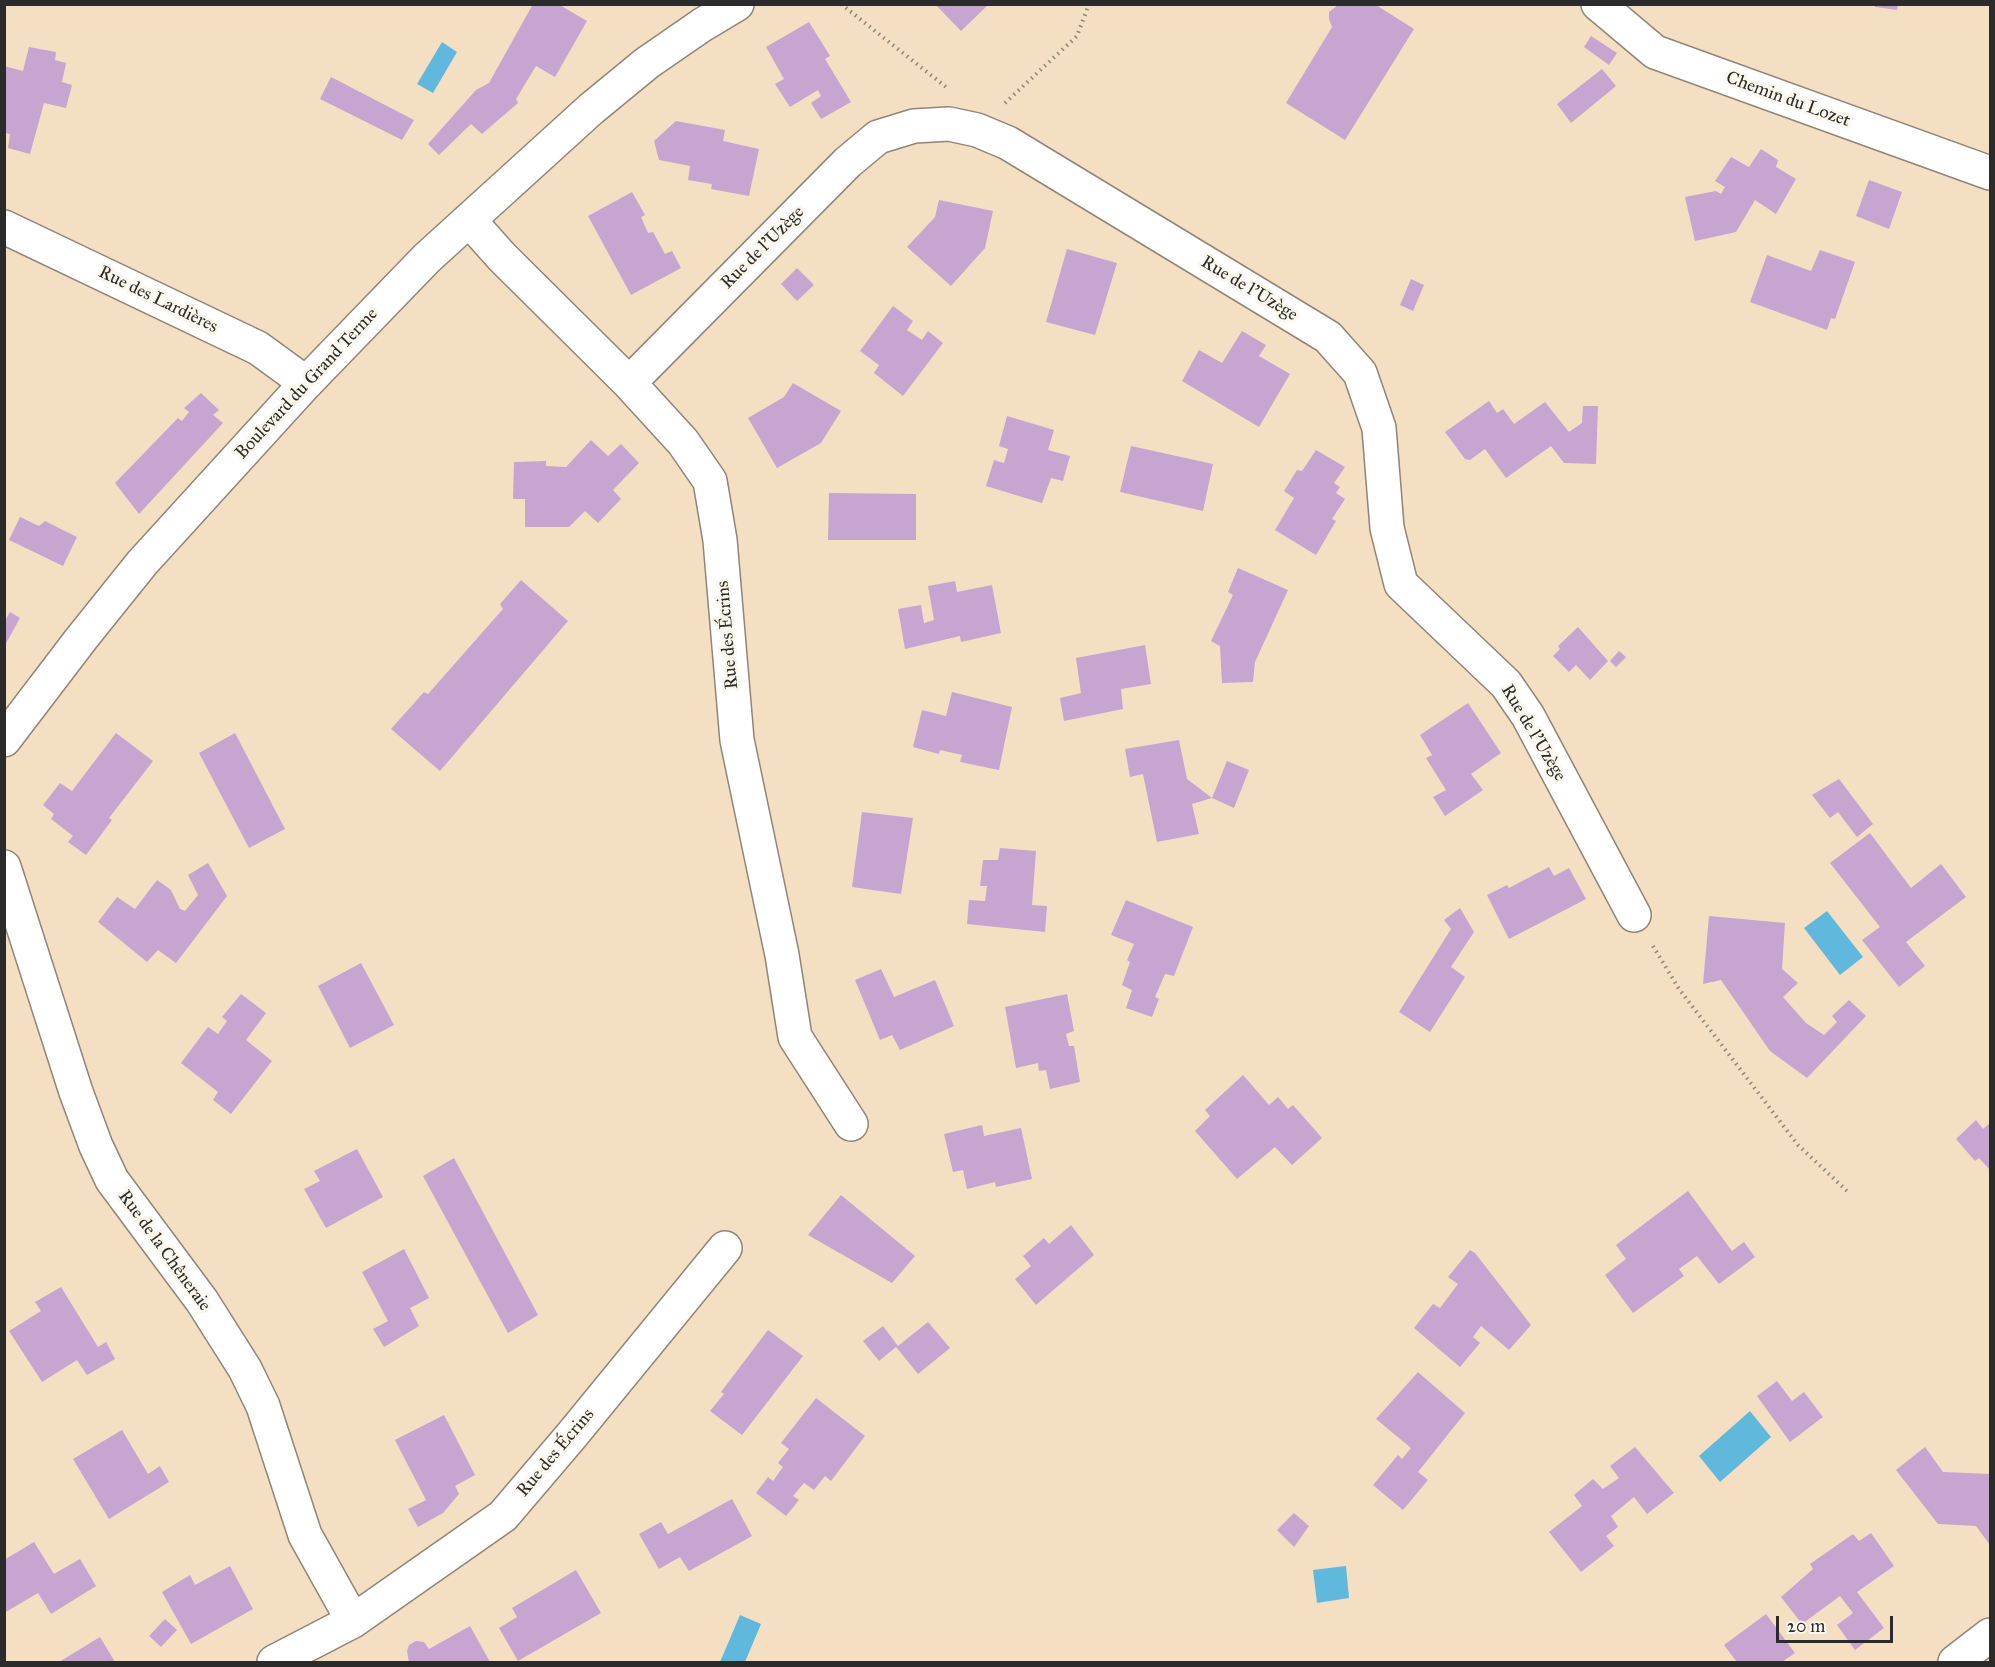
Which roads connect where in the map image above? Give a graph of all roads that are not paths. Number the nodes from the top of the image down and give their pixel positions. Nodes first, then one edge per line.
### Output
1 (705, 4) edge
2 (737, 4) edge
3 (1598, 4) edge
4 (647, 63) junction
5 (1990, 173) edge
6 (468, 220) junction
7 (4, 227) edge
8 (306, 383) junction
9 (629, 383) junction
10 (4, 740) edge
11 (4, 867) edge
12 (1634, 915) road end
13 (851, 1124) dead end
14 (725, 1248) dead end
15 (353, 1621) junction
16 (1990, 1635) edge
17 (274, 1662) edge
18 (1955, 1662) edge

1 - 4 street, Boulevard du Grand Terme
2 - 4 street, Boulevard du Grand Terme
3 - 5 street, Chemin du Lozet
4 - 6 street, Boulevard du Grand Terme
6 - 8 street, Boulevard du Grand Terme
6 - 9 street, Rue des Écrins
7 - 8 street, Rue des Lardières
8 - 10 street, Boulevard du Grand Terme
9 - 12 street, Rue de l'Uzège
9 - 13 street, Rue des Écrins
11 - 15 street, Rue de la Chêneraie
14 - 15 street, Rue des Écrins
15 - 17 street, Rue des Écrins
16 - 18 street

